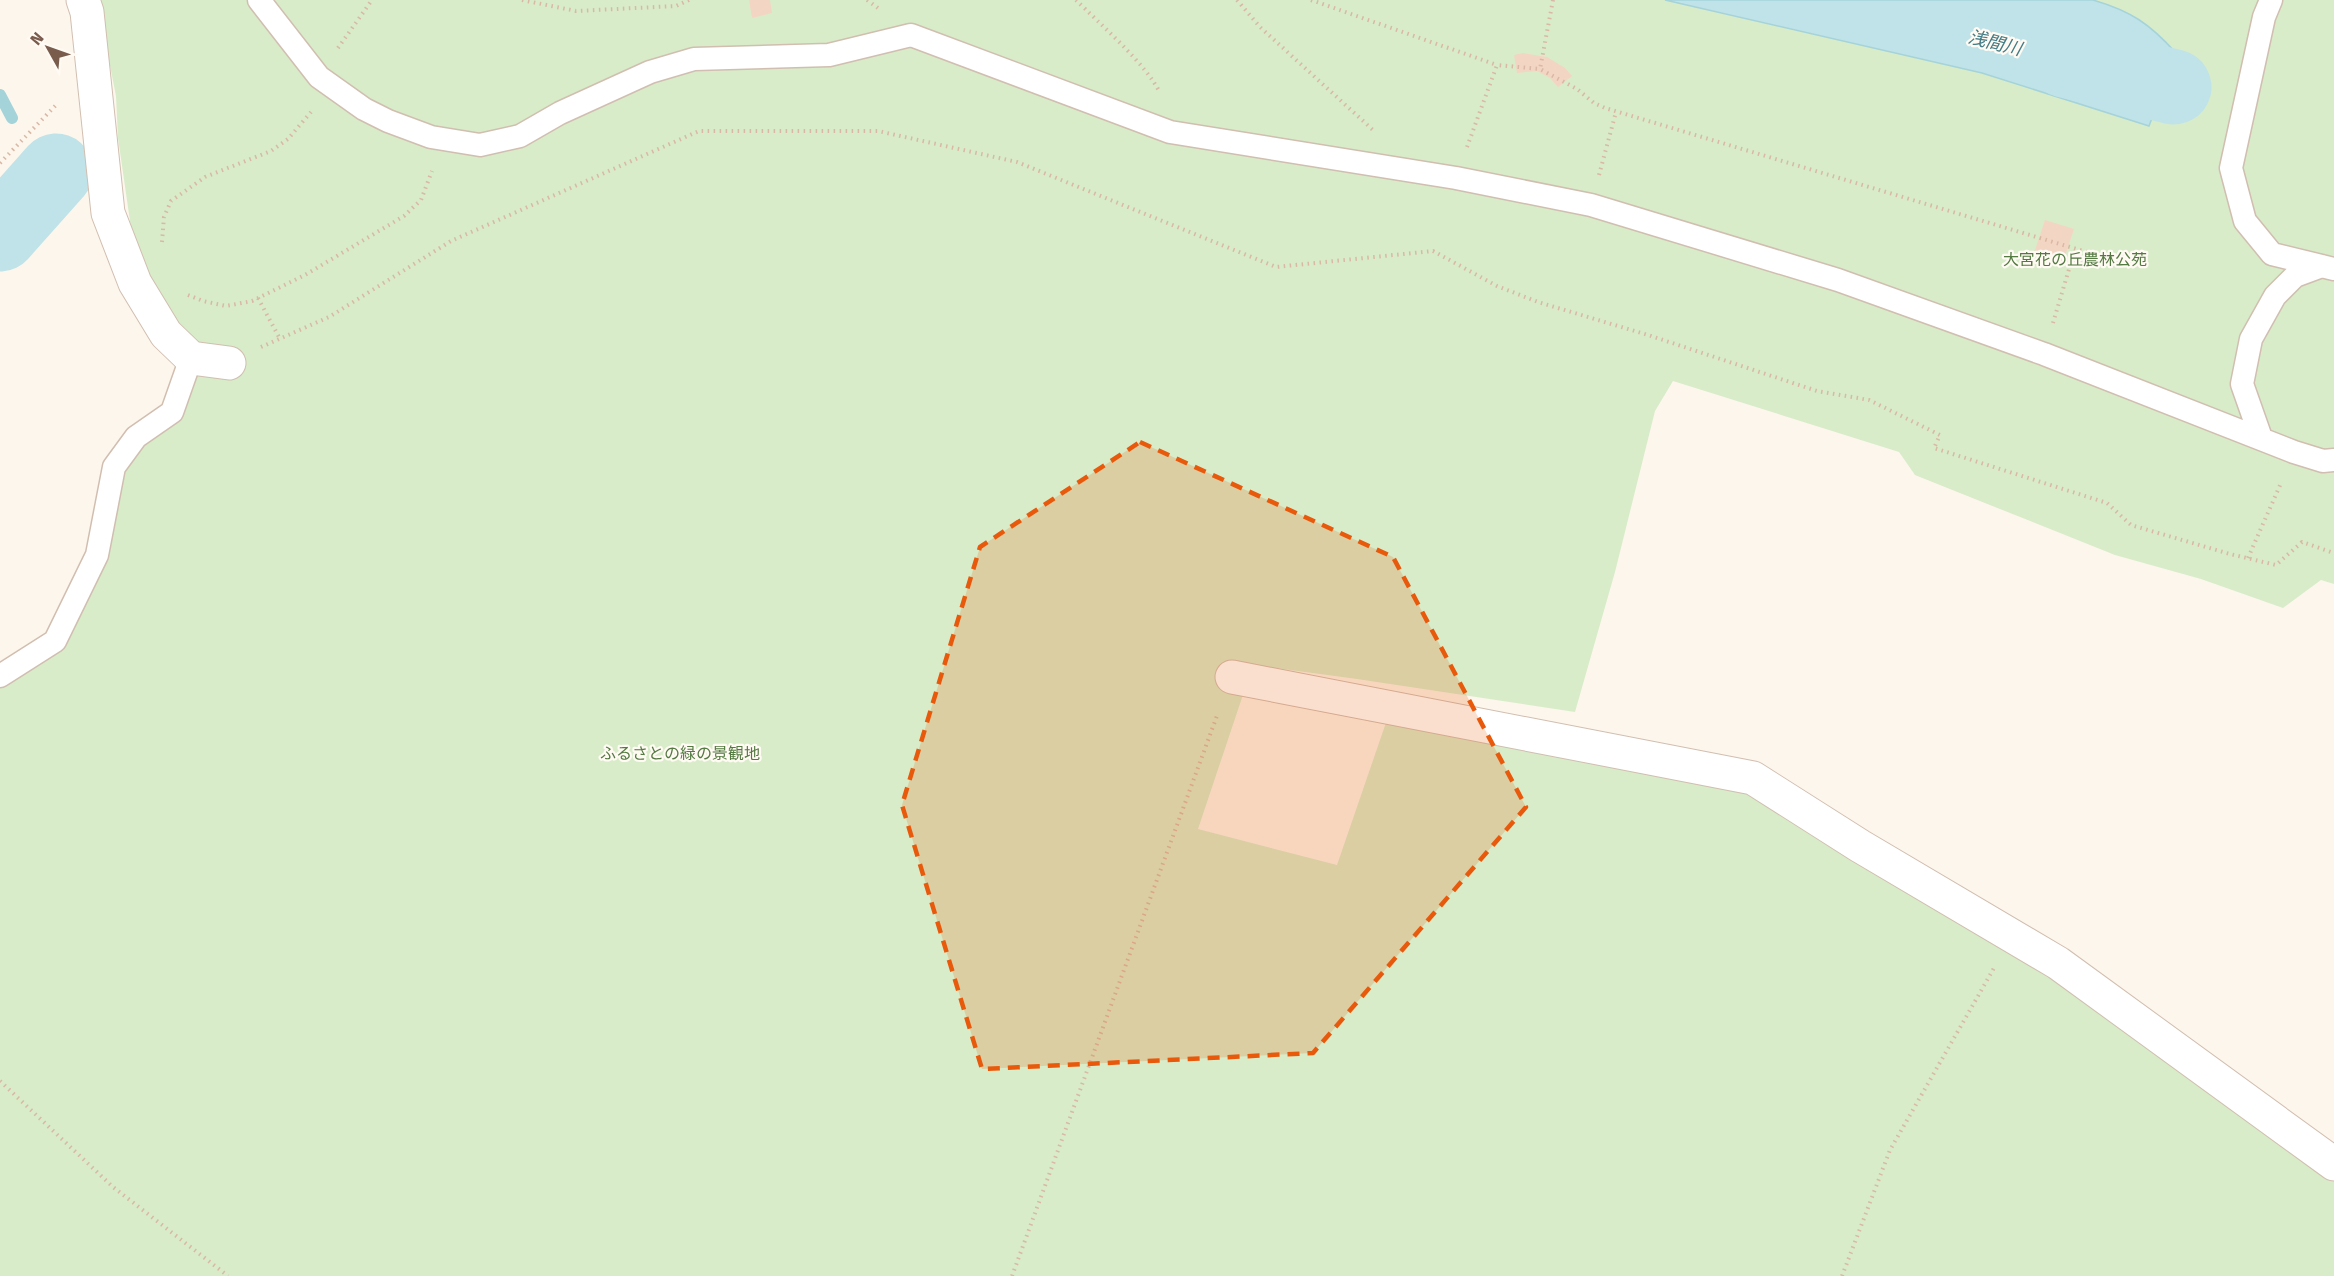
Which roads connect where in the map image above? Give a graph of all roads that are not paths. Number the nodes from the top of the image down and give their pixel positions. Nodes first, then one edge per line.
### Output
1 (84, 0) edge
2 (259, 0) edge
3 (2271, 0) edge
4 (2328, 267) edge
5 (191, 358) junction
6 (229, 363) road end
7 (2261, 438) junction
8 (2334, 460) edge
9 (0, 676) edge
10 (1232, 677) road end
11 (2334, 1164) edge

1 - 5 street
2 - 7 lane
3 - 4 lane
4 - 7 lane
5 - 6 street
5 - 9 lane
7 - 8 lane
10 - 11 street

